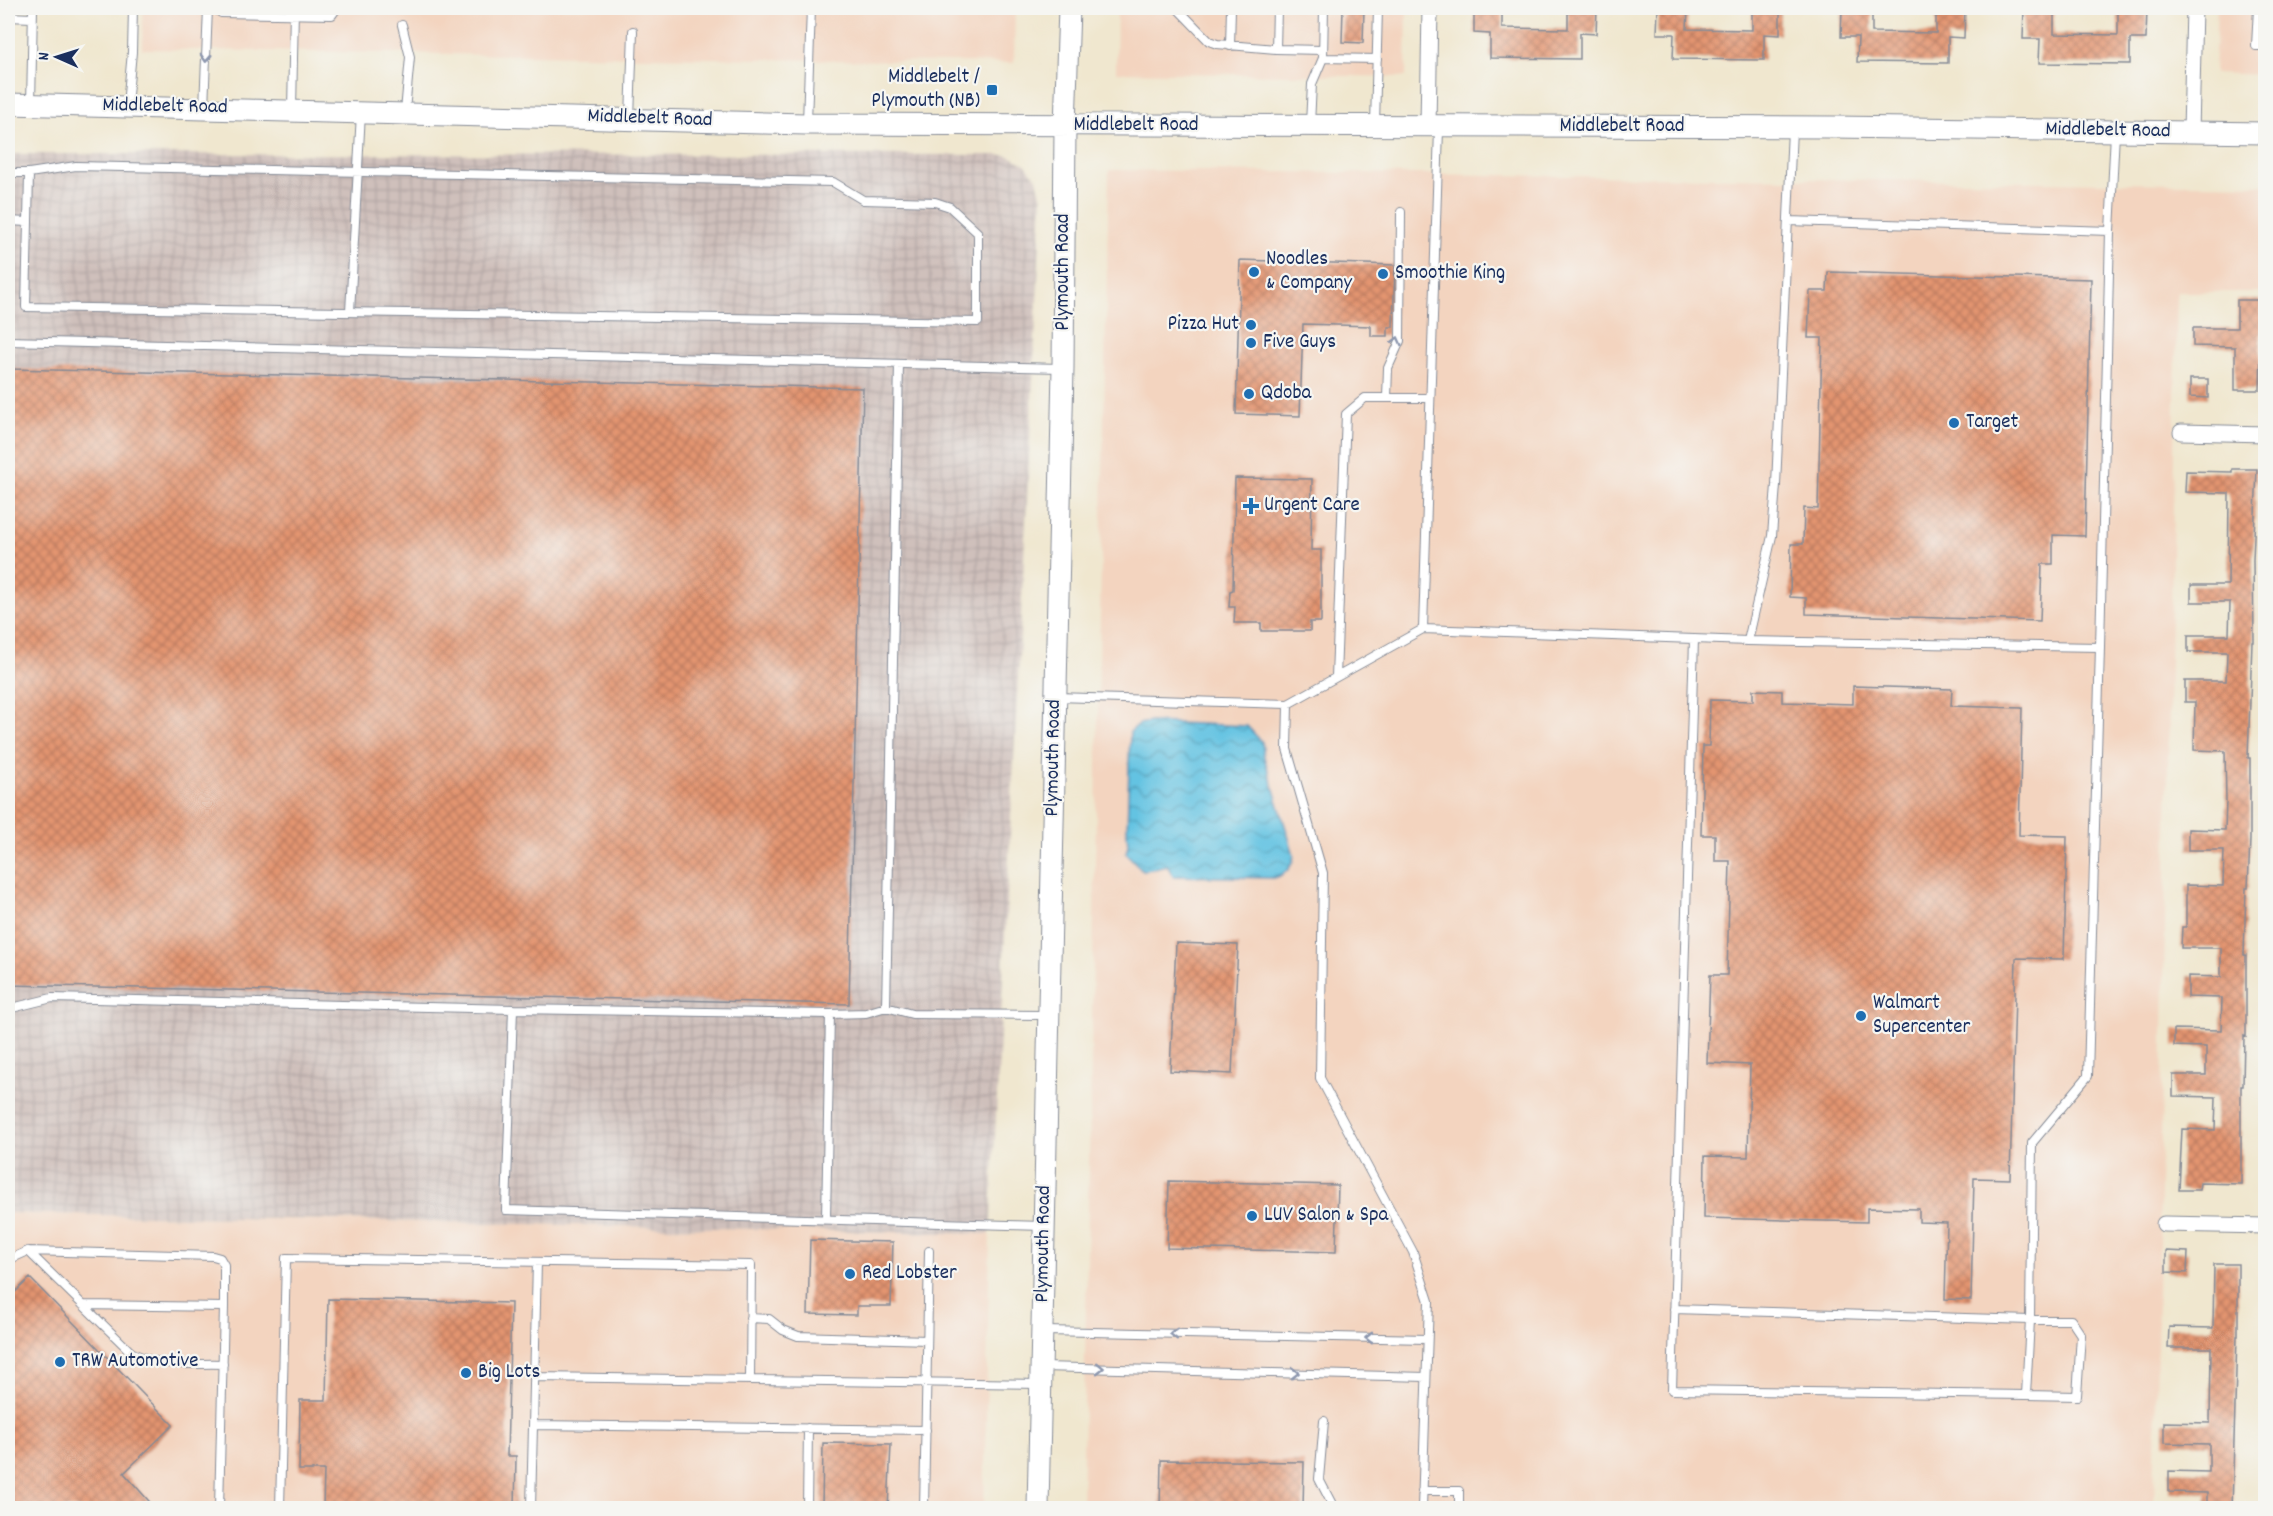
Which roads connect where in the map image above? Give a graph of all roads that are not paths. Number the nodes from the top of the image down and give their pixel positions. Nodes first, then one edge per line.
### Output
1 (33, 8) edge
2 (133, 8) edge
3 (208, 8) edge
4 (215, 8) edge
5 (337, 8) edge
6 (811, 8) edge
7 (1069, 8) edge
8 (1177, 8) edge
9 (1185, 8) edge
10 (1231, 8) edge
11 (1277, 8) edge
12 (1324, 8) edge
13 (1378, 8) edge
14 (1430, 8) edge
15 (2194, 8) edge
16 (2258, 8) edge
17 (294, 11) edge
18 (8, 17) edge
19 (32, 18) junction
20 (1185, 18) junction
21 (402, 25) dead end
22 (633, 31) dead end
23 (1230, 46) junction
24 (2265, 46) edge
25 (1276, 49) junction
26 (1323, 54) junction
27 (1377, 59) junction
28 (8, 104) edge
29 (31, 104) junction
30 (127, 106) junction
31 (204, 108) junction
32 (292, 110) junction
33 (361, 111) junction
34 (405, 112) junction
35 (630, 119) junction
36 (807, 124) junction
37 (1065, 126) junction
38 (1310, 126) junction
39 (1375, 126) junction
40 (1434, 127) junction
41 (1792, 127) junction
42 (2115, 131) junction
43 (2191, 132) junction
44 (2265, 133) edge
45 (358, 172) junction
46 (8, 173) edge
47 (29, 173) junction
48 (1401, 212) dead end
49 (1788, 220) junction
50 (8, 221) edge
51 (28, 222) junction
52 (2109, 231) junction
53 (350, 312) junction
54 (8, 341) edge
55 (899, 364) junction
56 (1063, 368) junction
57 (1387, 398) junction
58 (1430, 398) junction
59 (2181, 432) dead end
60 (2265, 434) edge
61 (1422, 629) junction
62 (1694, 639) junction
63 (1748, 641) junction
64 (2100, 647) junction
65 (1336, 677) junction
66 (1056, 697) junction
67 (1288, 704) junction
68 (886, 1007) junction
69 (513, 1009) junction
70 (8, 1010) edge
71 (830, 1014) junction
72 (1049, 1015) junction
73 (826, 1218) junction
74 (2164, 1224) dead end
75 (1044, 1226) junction
76 (2265, 1226) edge
77 (28, 1251) junction
78 (929, 1251) dead end
79 (8, 1260) edge
80 (537, 1262) junction
81 (83, 1305) junction
82 (224, 1307) junction
83 (1674, 1309) junction
84 (750, 1318) junction
85 (2030, 1320) junction
86 (1042, 1331) junction
87 (927, 1340) junction
88 (1427, 1340) junction
89 (223, 1364) junction
90 (1041, 1375) junction
91 (534, 1377) junction
92 (1426, 1377) junction
93 (750, 1379) junction
94 (926, 1382) junction
95 (2026, 1395) junction
96 (1324, 1421) dead end
97 (533, 1425) junction
98 (808, 1428) junction
99 (926, 1430) junction
100 (1422, 1491) junction
101 (219, 1509) edge
102 (280, 1509) edge
103 (531, 1509) edge
104 (807, 1509) edge
105 (924, 1509) edge
106 (1038, 1509) edge
107 (1334, 1509) edge
108 (1422, 1509) edge
109 (1459, 1509) edge

1 - 19 lane
2 - 30 lane
3 -> 31 lane
4 - 17 lane
5 - 17 lane
6 - 36 lane
7 - 37 main road, Plymouth Road
8 - 20 lane
9 - 20 lane
10 - 23 lane
11 - 25 lane
12 - 26 lane
13 - 27 lane
14 - 40 street
15 - 43 street
16 - 24 lane
17 - 32 lane
18 - 19 lane
19 - 29 lane
20 - 23 lane
21 - 34 lane
22 - 35 lane
23 - 25 lane
25 - 26 lane
26 - 27 lane
26 - 38 lane
27 - 39 lane
28 - 29 main road, Middlebelt Road
29 - 30 main road, Middlebelt Road
30 - 31 main road, Middlebelt Road
31 - 32 main road, Middlebelt Road
32 - 33 main road, Middlebelt Road
33 - 34 main road, Middlebelt Road
33 - 45 lane
34 - 35 main road, Middlebelt Road
35 - 36 main road, Middlebelt Road
36 - 37 main road, Middlebelt Road
37 - 38 main road, Middlebelt Road
37 - 56 main road, Plymouth Road
38 - 39 main road, Middlebelt Road
39 - 40 main road, Middlebelt Road
40 - 41 main road, Middlebelt Road
40 - 58 lane
41 - 42 main road, Middlebelt Road
41 - 49 lane
42 - 43 main road, Middlebelt Road
42 - 52 lane
43 - 44 main road, Middlebelt Road
45 - 47 lane
45 - 53 lane
45 - 53 lane
46 - 47 lane
47 - 51 lane
57 -> 48 lane
49 - 52 lane
49 - 63 lane
50 - 51 lane
51 - 53 lane
52 - 64 lane
54 - 55 lane
55 - 56 lane
55 - 68 lane
56 - 66 main road, Plymouth Road
57 - 58 lane
57 - 65 lane
58 - 61 lane
59 - 60 street
61 - 62 lane
61 - 65 lane
62 - 63 lane
62 - 83 lane
63 - 64 lane
64 - 85 lane
65 - 67 lane
66 - 67 lane
66 - 72 main road, Plymouth Road
67 - 88 lane
68 - 71 lane
68 - 72 lane
69 - 70 lane
69 - 71 lane
69 - 73 lane
71 - 73 lane
72 - 75 main road, Plymouth Road
73 - 75 lane
74 - 76 street
75 - 86 main road, Plymouth Road
77 - 79 lane
77 - 81 lane
77 - 82 lane
78 - 87 lane
80 - 84 lane
80 - 91 lane
80 - 102 lane
81 - 82 lane
81 - 89 lane
82 - 89 lane
83 - 85 lane
83 - 95 lane
84 - 87 lane
84 - 93 lane
85 - 95 lane
85 - 95 lane
88 -> 86 lane
86 - 90 main road, Plymouth Road
87 - 94 lane
88 - 92 lane
89 - 101 lane
90 -> 92 lane
90 - 94 lane
90 - 106 main road, Plymouth Road
91 - 93 lane
91 - 97 lane
92 - 100 lane
93 - 94 lane
94 - 99 lane
96 - 107 lane
97 - 98 lane
97 - 103 lane
98 - 99 lane
98 - 104 lane
99 - 105 lane
100 - 108 lane
100 - 109 lane

